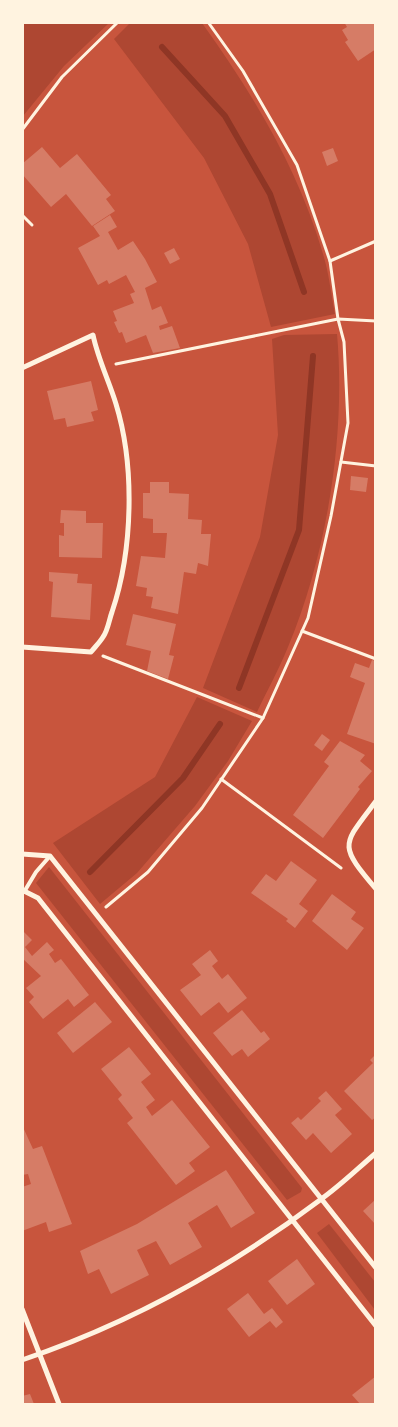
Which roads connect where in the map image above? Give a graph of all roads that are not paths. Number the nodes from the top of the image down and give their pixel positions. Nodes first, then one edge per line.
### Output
1 (22, 368) edge
2 (22, 647) edge
3 (376, 801) edge
4 (22, 854) edge
5 (50, 856) junction
6 (376, 888) edge
7 (23, 891) edge
8 (376, 1153) edge
9 (322, 1199) junction
10 (290, 1221) junction
11 (376, 1268) edge
12 (22, 1309) edge
13 (376, 1326) edge
14 (40, 1354) junction
15 (22, 1360) edge
16 (59, 1404) edge

1 - 2 street
3 - 6 street
4 - 5 street
5 - 7 lane
5 - 9 street
7 - 10 street
8 - 9 street
9 - 10 street
9 - 11 street
10 - 13 street
10 - 14 street
12 - 14 street
14 - 15 street
14 - 16 street

